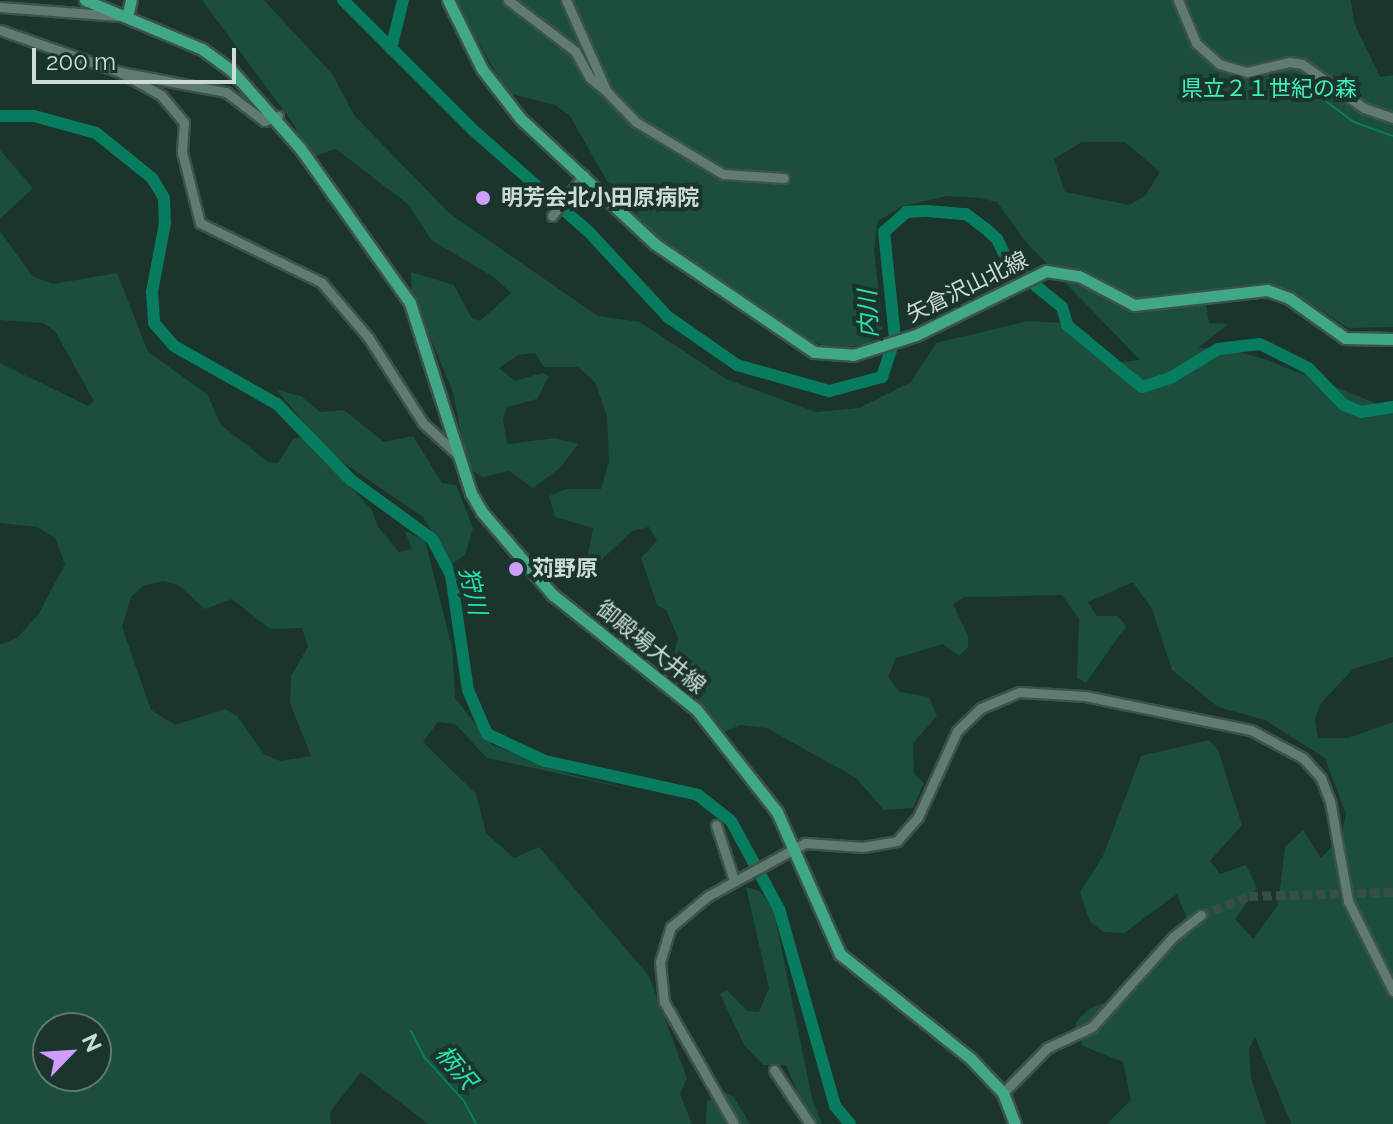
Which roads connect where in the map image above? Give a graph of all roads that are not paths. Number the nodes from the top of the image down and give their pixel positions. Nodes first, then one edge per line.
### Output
1 (85, 0) edge
2 (131, 0) edge
3 (448, 0) edge
4 (508, 0) edge
5 (566, 0) edge
6 (1178, 0) edge
7 (0, 7) edge
8 (127, 17) junction
9 (0, 30) edge
10 (120, 72) junction
11 (607, 92) junction
12 (276, 118) junction
13 (1393, 118) edge
14 (584, 175) junction
15 (784, 178) dead end
16 (552, 216) dead end
17 (1393, 339) edge
18 (458, 455) junction
19 (716, 825) dead end
20 (787, 852) junction
21 (738, 878) junction
22 (1201, 915) tunnel mouth
23 (1393, 991) edge
24 (774, 1070) dead end
25 (1003, 1093) junction
26 (734, 1124) edge
27 (810, 1124) edge
28 (1015, 1124) edge

1 - 8 main road, 御殿場大井線
2 - 8 main road
3 - 14 main road, 矢倉沢山北線
4 - 11 street
5 - 11 street
6 - 13 street
7 - 8 street
8 - 12 main road, 御殿場大井線
9 - 10 street
10 - 12 street
10 - 18 street
11 - 15 street
12 - 18 main road, 御殿場大井線
14 - 16 street
14 - 17 main road, 矢倉沢山北線
18 - 20 main road, 御殿場大井線
19 - 21 street
20 - 21 street
20 - 23 street
20 - 25 main road, 御殿場大井線
21 - 26 street
22 - 25 street
24 - 27 street
25 - 28 main road, 御殿場大井線

